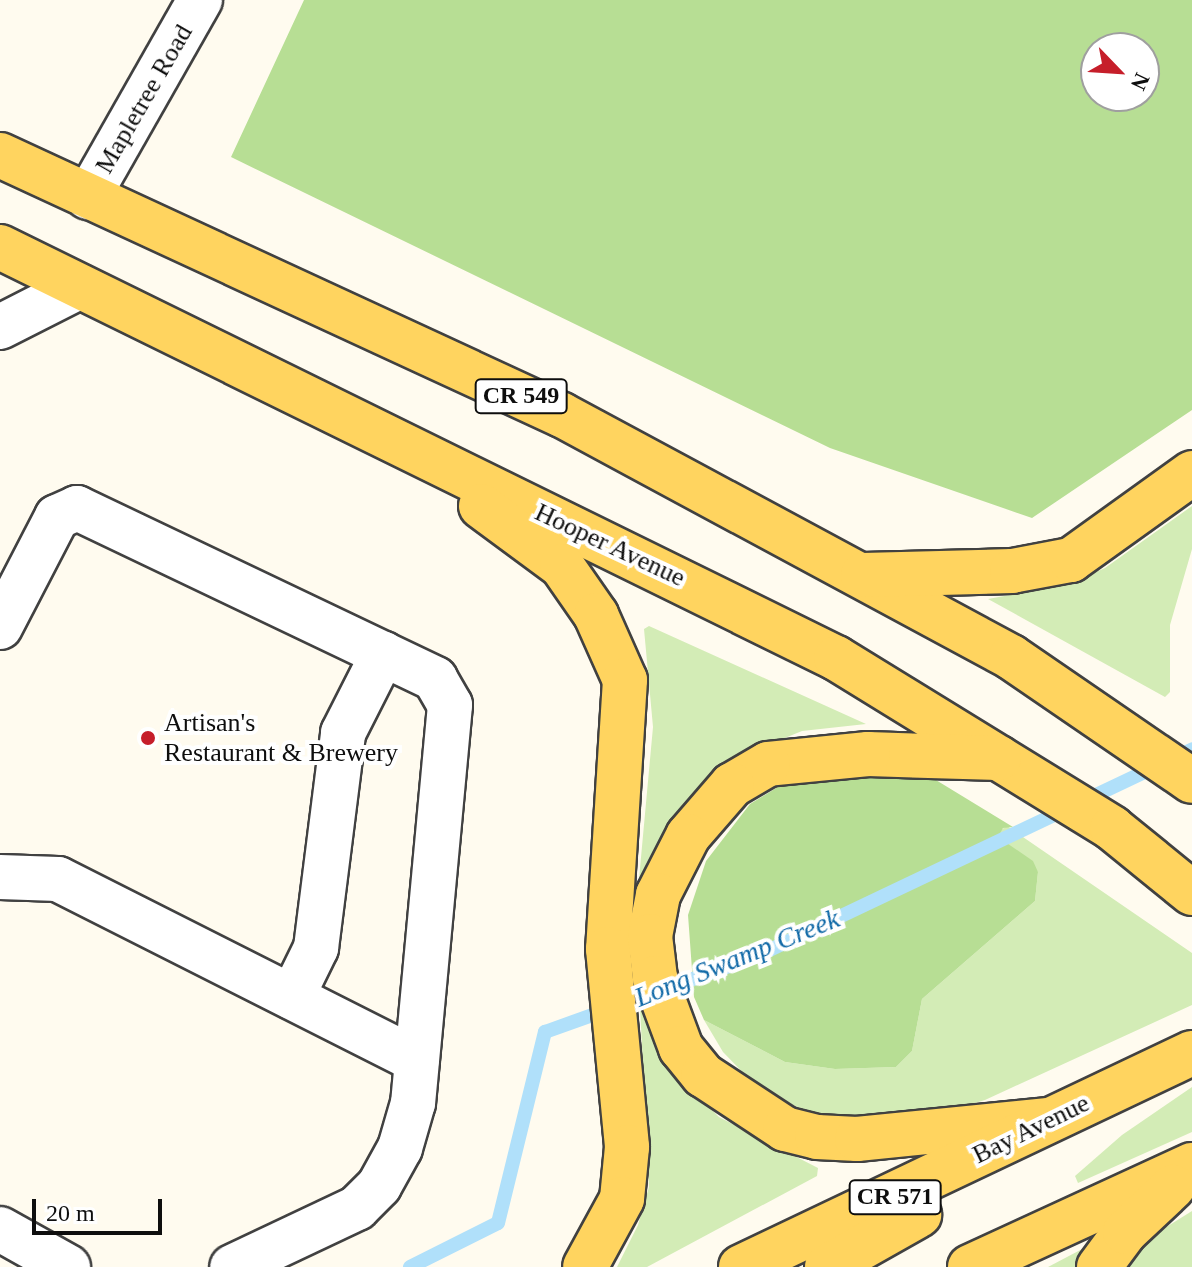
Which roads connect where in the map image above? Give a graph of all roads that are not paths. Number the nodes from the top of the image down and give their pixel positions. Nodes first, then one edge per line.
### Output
1 (200, 0) edge
2 (0, 155) edge
3 (88, 197) junction
4 (0, 247) edge
5 (79, 287) junction
6 (0, 327) edge
7 (409, 451) junction
8 (1192, 473) edge
9 (861, 575) junction
10 (0, 627) edge
11 (383, 654) junction
12 (1015, 764) junction
13 (1191, 780) edge
14 (0, 877) edge
15 (1192, 893) edge
16 (292, 997) junction
17 (1192, 1053) edge
18 (417, 1060) junction
19 (1046, 1120) junction
20 (1192, 1167) edge
21 (0, 1229) edge
22 (68, 1267) edge
23 (232, 1267) edge
24 (585, 1267) edge
25 (741, 1267) edge
26 (827, 1267) edge
27 (970, 1267) edge
28 (1099, 1267) edge

1 - 3 street, Mapletree Road
2 - 3 main road, CR 549
3 - 9 main road, CR 549
4 - 5 main road, Hooper Avenue
5 - 6 street
5 - 7 main road, Hooper Avenue
7 - 12 main road, Hooper Avenue
7 - 24 main road
8 - 9 main road
9 - 13 main road, CR 549
10 - 11 street
11 - 16 street
11 - 18 street
12 - 15 main road, Hooper Avenue
12 - 19 main road
14 - 16 street
16 - 18 street
17 - 19 main road, Bay Avenue / CR 571
18 - 23 street
19 - 25 main road, Bay Avenue / CR 571
19 - 26 main road
20 - 27 main road
20 - 28 main road
21 - 22 street

